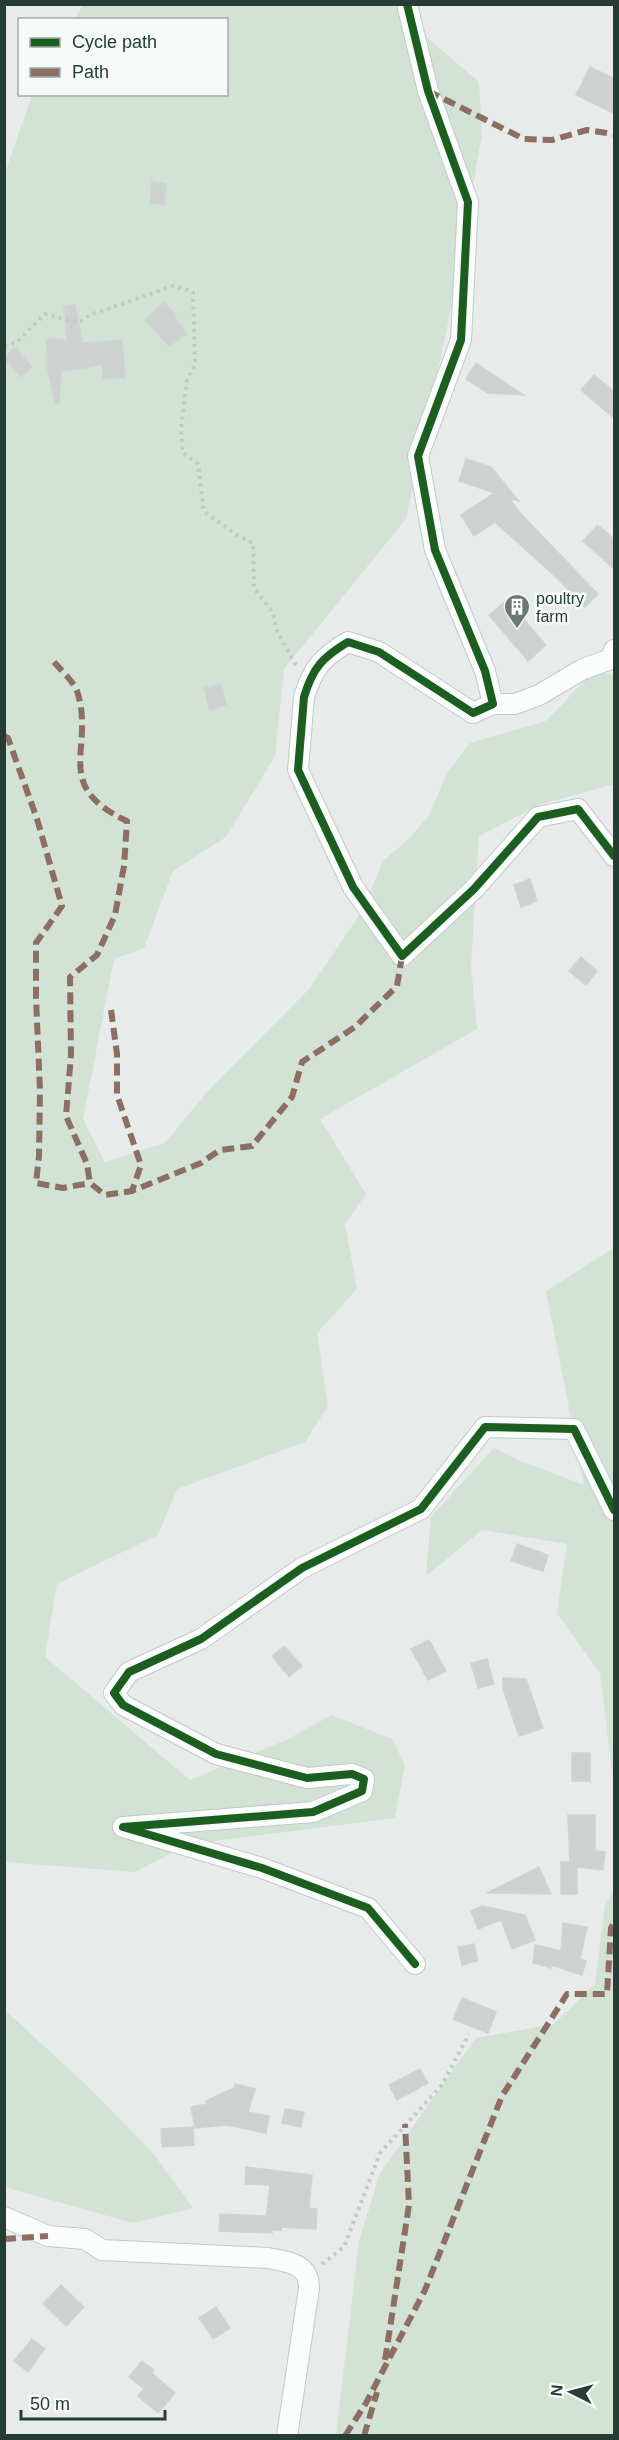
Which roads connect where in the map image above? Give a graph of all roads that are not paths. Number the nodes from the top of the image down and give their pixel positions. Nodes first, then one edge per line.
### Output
1 (407, 4) edge
2 (615, 650) edge
3 (493, 704) junction
4 (615, 856) edge
5 (615, 1510) edge
6 (415, 1964) dead end
7 (4, 2217) edge
8 (287, 2436) edge

1 - 3 street
2 - 3 street
3 - 4 street
5 - 6 street
7 - 8 street

